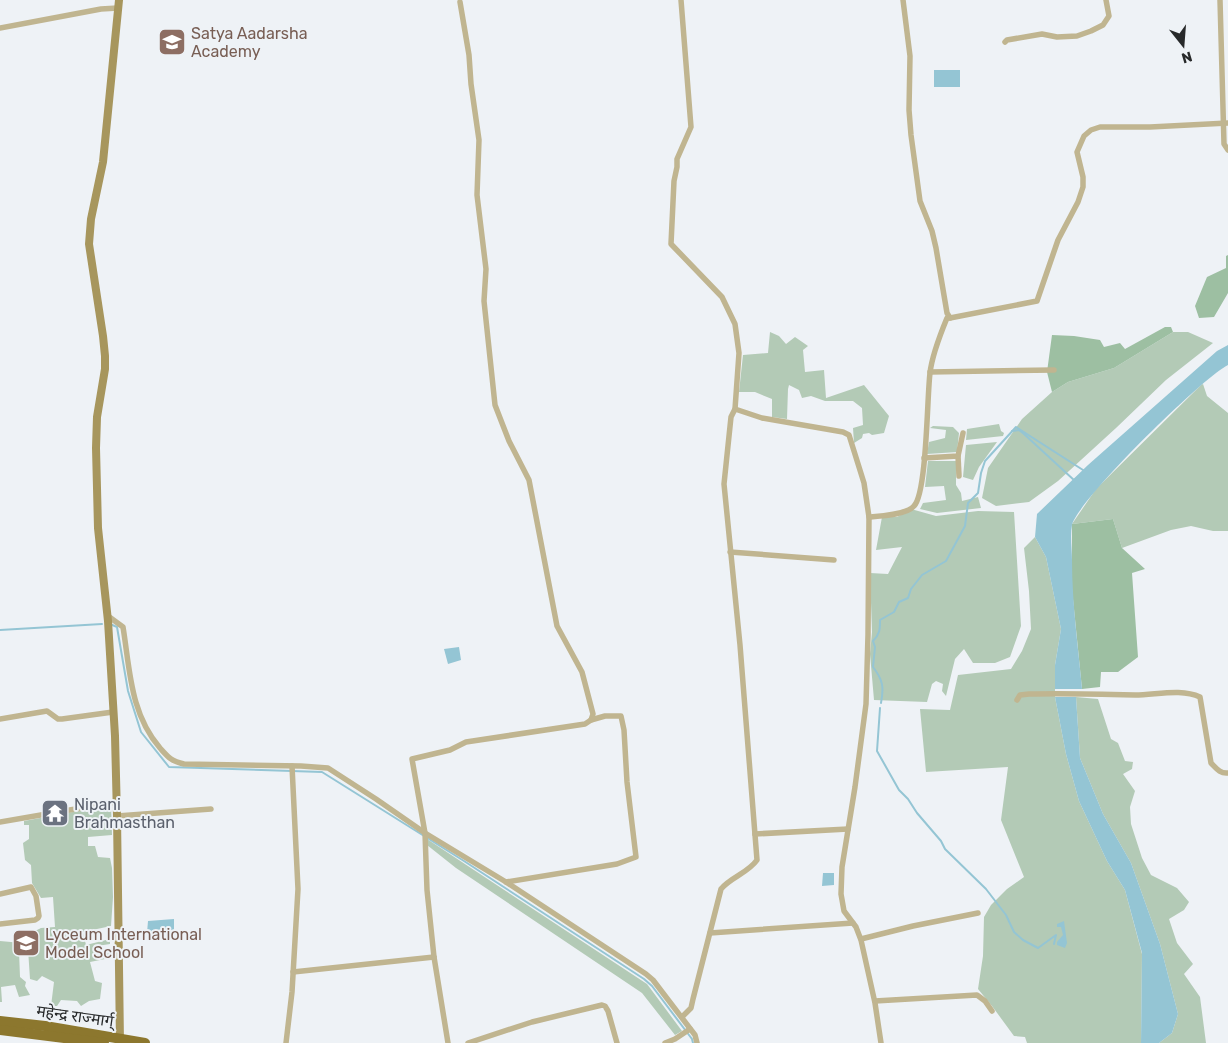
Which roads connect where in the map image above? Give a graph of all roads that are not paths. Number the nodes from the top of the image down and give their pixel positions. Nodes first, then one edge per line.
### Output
1 (680, 0) edge
2 (903, 0) edge
3 (1106, 0) edge
4 (1220, 0) edge
5 (460, 2) dead end
6 (118, 4) edge
7 (0, 28) edge
8 (1004, 42) dead end
9 (1226, 123) edge
10 (1228, 150) edge
11 (950, 318) junction
12 (1054, 370) dead end
13 (930, 372) junction
14 (735, 409) junction
15 (963, 433) dead end
16 (958, 456) junction
17 (924, 458) junction
18 (959, 476) dead end
19 (869, 517) junction
20 (730, 552) junction
21 (834, 560) dead end
22 (108, 616) junction
23 (1017, 700) dead end
24 (113, 712) junction
25 (0, 719) edge
26 (591, 720) junction
27 (292, 766) junction
28 (1228, 773) edge
29 (116, 802) junction
30 (211, 809) dead end
31 (117, 816) junction
32 (0, 822) edge
33 (848, 829) junction
34 (755, 834) junction
35 (424, 836) junction
36 (506, 882) junction
37 (0, 894) edge
38 (978, 913) dead end
39 (853, 923) junction
40 (0, 924) edge
41 (710, 933) junction
42 (861, 939) junction
43 (434, 957) junction
44 (293, 972) junction
45 (875, 1001) junction
46 (992, 1011) dead end
47 (682, 1018) junction
48 (0, 1021) edge
49 (690, 1029) junction
50 (0, 1030) edge
51 (120, 1040) edge
52 (104, 1043) edge
53 (145, 1043) edge
54 (286, 1043) edge
55 (448, 1043) edge
56 (468, 1043) edge
57 (617, 1043) edge
58 (665, 1043) edge
59 (697, 1043) edge
60 (881, 1043) edge

1 - 14 street
2 - 11 street
3 - 8 street
4 - 9 street
5 - 26 street
6 - 7 street
6 - 22 main road
9 - 10 street
9 - 11 street
11 - 13 street
12 - 13 street
13 - 17 street
14 - 19 street
14 - 20 street
15 - 16 street
16 - 17 street
16 - 18 street
17 - 19 street
19 - 33 street
20 - 21 street
20 - 34 street
22 - 24 main road
22 - 27 street
23 - 28 street
24 - 25 street
24 - 29 main road
26 - 35 street
26 - 36 street
27 - 35 street
27 - 44 street
29 - 31 main road
29 - 32 street
30 - 31 street
31 - 51 main road
33 - 34 street
33 - 39 street
34 - 41 street
35 - 36 street
35 - 43 street
36 - 47 street
37 - 40 street
38 - 42 street
39 - 41 street
39 - 42 street
41 - 47 street
42 - 45 street
43 - 44 street
43 - 55 street
44 - 54 street
45 - 46 street
45 - 60 street
47 - 49 street
48 - 51 highway, महेन्द्र राज्मार्ग्
49 - 58 street
49 - 59 street
50 - 52 highway, महेन्द्र राज्मार्ग्
51 - 53 highway, महेन्द्र राज्मार्ग्
56 - 57 street

